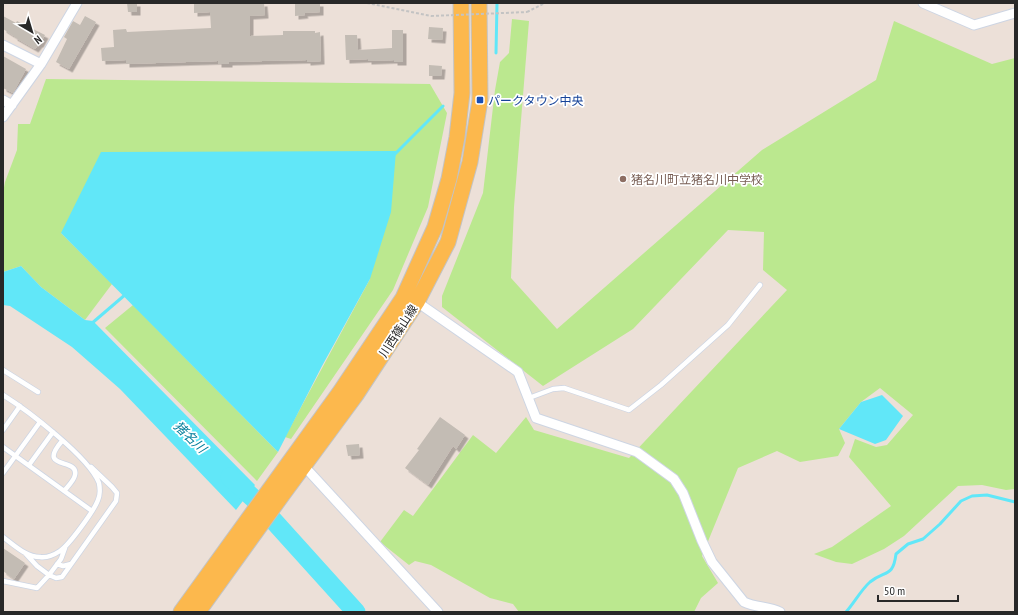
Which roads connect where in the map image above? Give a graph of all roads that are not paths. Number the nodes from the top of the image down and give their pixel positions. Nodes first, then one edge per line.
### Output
1 (77, 3) edge
2 (461, 3) edge
3 (479, 3) edge
4 (923, 3) edge
5 (1015, 13) edge
6 (3, 45) edge
7 (41, 64) junction
8 (3, 100) edge
9 (12, 105) junction
10 (3, 117) edge
11 (760, 286) dead end
12 (417, 302) junction
13 (3, 370) edge
14 (38, 392) dead end
15 (3, 395) edge
16 (528, 398) junction
17 (20, 406) junction
18 (40, 422) junction
19 (3, 430) edge
20 (53, 432) junction
21 (62, 441) junction
22 (3, 447) edge
23 (16, 455) junction
24 (29, 465) junction
25 (88, 466) junction
26 (304, 466) junction
27 (3, 473) edge
28 (278, 489) junction
29 (64, 491) junction
30 (92, 511) junction
31 (3, 537) edge
32 (66, 546) junction
33 (26, 554) junction
34 (57, 564) junction
35 (71, 564) junction
36 (49, 575) junction
37 (3, 581) edge
38 (181, 612) edge
39 (198, 612) edge
40 (438, 612) edge
41 (780, 612) edge

1 - 7 street
2 - 28 main road, 川西篠山線
3 - 12 main road, 川西篠山線
4 - 5 street
6 - 7 street
7 - 9 street
8 - 9 street
9 - 10 street
11 - 16 lane
12 - 16 street
12 - 26 main road, 川西篠山線
13 - 14 lane
15 - 17 lane
16 - 41 street
17 - 18 lane
17 - 19 lane
18 - 20 lane
18 - 23 lane
20 - 21 lane
20 - 24 lane
21 - 25 lane
21 - 29 lane
22 - 23 lane
23 - 24 lane
23 - 27 lane
24 - 29 lane
25 - 30 lane
25 - 35 lane
26 - 28 main road, 川西篠山線
26 - 40 street
28 - 38 main road, 川西篠山線
28 - 39 main road, 川西篠山線
29 - 30 lane
30 - 32 lane
31 - 33 lane
32 - 33 lane
32 - 34 lane
33 - 36 lane
34 - 35 lane
34 - 36 lane
35 - 36 lane
36 - 37 lane

